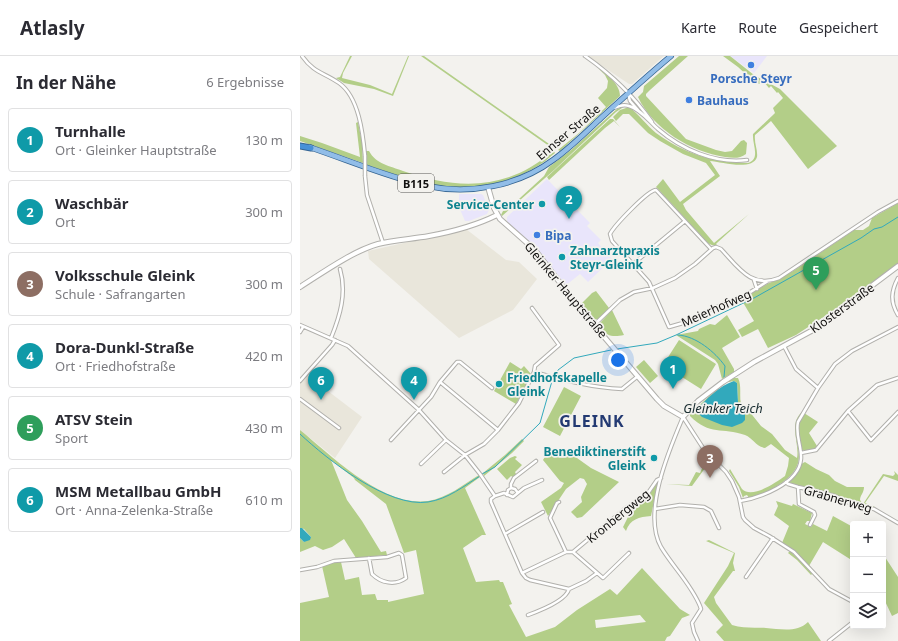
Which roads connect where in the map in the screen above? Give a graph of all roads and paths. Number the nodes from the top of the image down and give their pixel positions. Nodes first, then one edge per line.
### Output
1 (302, 56) edge
2 (585, 56) edge
3 (671, 56) edge
4 (628, 93) junction
5 (610, 110) junction
6 (642, 114) junction
7 (654, 126) junction
8 (300, 145) edge
9 (311, 148) joint
10 (747, 160) dead end
11 (488, 187) junction
12 (898, 201) edge
13 (497, 214) junction
14 (685, 221) junction
15 (383, 243) junction
16 (711, 249) junction
17 (633, 264) junction
18 (898, 266) edge
19 (340, 269) dead end
20 (898, 278) edge
21 (754, 280) junction
22 (768, 281) junction
23 (300, 287) edge
24 (653, 288) junction
25 (757, 289) junction
26 (532, 308) dead end
27 (898, 315) edge
28 (594, 325) junction
29 (302, 326) edge
30 (898, 327) edge
31 (300, 332) edge
32 (331, 338) junction
33 (335, 340) junction
34 (784, 346) junction
35 (534, 372) junction
36 (638, 376) junction
37 (898, 378) edge
38 (300, 381) edge
39 (440, 382) junction
40 (492, 388) dead end
41 (818, 388) junction
42 (300, 399) edge
43 (419, 410) junction
44 (848, 411) junction
45 (898, 412) edge
46 (683, 417) junction
47 (339, 428) dead end
48 (498, 430) junction
49 (391, 440) dead end
50 (446, 440) junction
51 (801, 454) junction
52 (465, 455) junction
53 (536, 461) dead end
54 (421, 464) dead end
55 (444, 472) dead end
56 (660, 478) junction
57 (542, 480) dead end
58 (786, 482) junction
59 (798, 487) junction
60 (511, 488) junction
61 (518, 493) junction
62 (508, 495) junction
63 (495, 496) junction
64 (740, 501) junction
65 (559, 502) dead end
66 (655, 509) junction
67 (543, 512) dead end
68 (898, 524) edge
69 (810, 525) dead end
70 (719, 528) dead end
71 (505, 534) junction
72 (773, 538) junction
73 (566, 552) junction
74 (574, 552) junction
75 (629, 553) dead end
76 (369, 558) junction
77 (300, 570) edge
78 (522, 573) junction
79 (597, 573) junction
80 (746, 577) dead end
81 (569, 589) junction
82 (850, 600) edge
83 (528, 615) dead end
84 (850, 624) edge
85 (698, 641) edge
86 (829, 641) edge

1 - 15 street, bridge
2 - 4 street
3 - 4 main road, Ennser Straße / B115
4 - 5 main road, Ennser Straße / B115
4 - 6 street
4 - 7 street
5 - 6 street
5 - 11 main road, Ennser Straße / B115
6 - 7 street
7 - 10 street
8 - 9 highway
9 - 11 main road, Ennser Straße / B115
11 - 13 street, Gleinker Hauptstraße
12 - 22 street
13 - 15 street
13 - 28 street, Gleinker Hauptstraße
14 - 16 street
14 - 17 street
14 - 17 street
15 - 23 street
16 - 21 street
16 - 24 street
17 - 24 street
18 - 34 street, Klosterstraße
19 - 32 street
20 - 27 street
21 - 22 street
21 - 25 street, Meierhofweg
22 - 25 street, Meierhofweg
24 - 25 street, Meierhofweg
24 - 28 street
26 - 35 street
28 - 36 street, Gleinker Hauptstraße
29 - 31 street
29 - 32 street
30 - 41 street
32 - 33 street
33 - 38 street
33 - 43 street
34 - 41 street
34 - 46 street, Klosterstraße
35 - 36 street
35 - 48 street
36 - 46 street, Gleinker Hauptstraße
37 - 44 street
39 - 40 street
39 - 43 street
39 - 48 street
41 - 51 street
42 - 47 street
43 - 49 street
43 - 50 street
44 - 45 street
44 - 51 street
46 - 56 street
46 - 64 street
48 - 52 street
50 - 52 street
50 - 54 street
51 - 58 street
52 - 55 street
52 - 63 street
53 - 60 street
56 - 66 street
56 - 74 street, Kronbergweg
57 - 61 street
58 - 59 street, Grabnerweg
58 - 64 street
59 - 68 street, Grabnerweg
59 - 69 street, Grabnerweg
60 - 61 street
60 - 62 street
61 - 62 street
62 - 63 street
63 - 71 street
64 - 72 street
65 - 73 street
66 - 70 street
66 - 85 street
67 - 71 street
71 - 78 street
72 - 80 street
72 - 82 street
73 - 74 street
73 - 78 street
74 - 79 street, Kronbergweg
75 - 79 street
76 - 76 street
76 - 77 street
78 - 81 street
79 - 81 street
81 - 83 street
84 - 86 street

